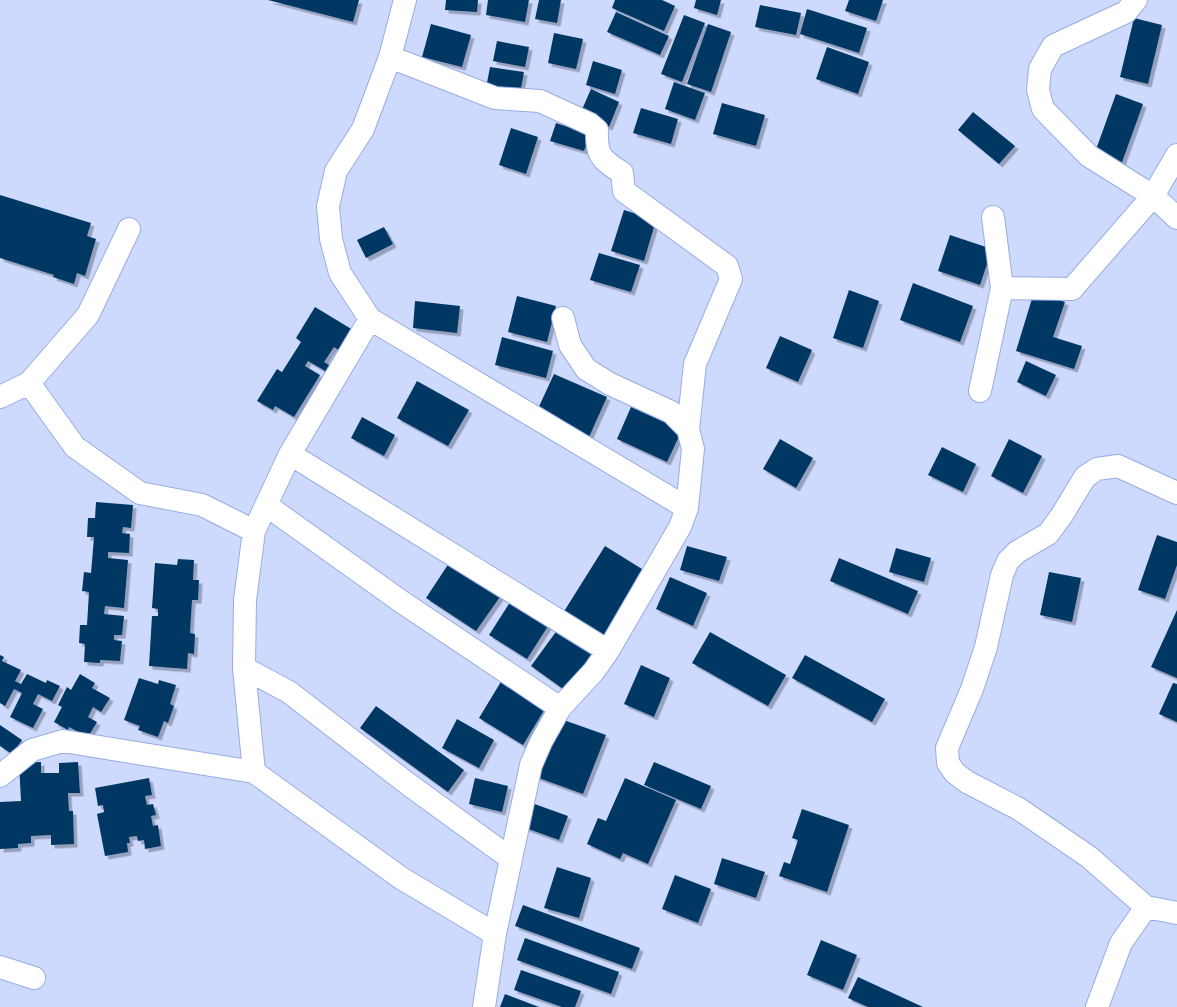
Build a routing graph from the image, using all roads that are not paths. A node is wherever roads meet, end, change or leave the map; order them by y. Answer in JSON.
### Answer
{"nodes":[{"id":1,"x":405,"y":0,"type":"edge"},
{"id":2,"x":1136,"y":0,"type":"edge"},
{"id":3,"x":390,"y":57,"type":"junction"},
{"id":4,"x":1177,"y":155,"type":"edge"},
{"id":5,"x":1153,"y":196,"type":"junction"},
{"id":6,"x":993,"y":217,"type":"dead end"},
{"id":7,"x":1177,"y":218,"type":"edge"},
{"id":8,"x":129,"y":229,"type":"dead end"},
{"id":9,"x":1002,"y":288,"type":"junction"},
{"id":10,"x":563,"y":318,"type":"dead end"},
{"id":11,"x":370,"y":319,"type":"junction"},
{"id":12,"x":29,"y":383,"type":"junction"},
{"id":13,"x":980,"y":390,"type":"dead end"},
{"id":14,"x":0,"y":397,"type":"edge"},
{"id":15,"x":688,"y":429,"type":"junction"},
{"id":16,"x":290,"y":454,"type":"junction"},
{"id":17,"x":1177,"y":493,"type":"edge"},
{"id":18,"x":266,"y":506,"type":"junction"},
{"id":19,"x":687,"y":508,"type":"junction"},
{"id":20,"x":254,"y":531,"type":"junction"},
{"id":21,"x":608,"y":651,"type":"junction"},
{"id":22,"x":244,"y":668,"type":"junction"},
{"id":23,"x":560,"y":708,"type":"junction"},
{"id":24,"x":254,"y":772,"type":"junction"},
{"id":25,"x":0,"y":776,"type":"edge"},
{"id":26,"x":510,"y":858,"type":"junction"},
{"id":27,"x":1146,"y":907,"type":"junction"},
{"id":28,"x":1177,"y":913,"type":"edge"},
{"id":29,"x":495,"y":934,"type":"junction"},
{"id":30,"x":0,"y":967,"type":"edge"},
{"id":31,"x":34,"y":978,"type":"dead end"},
{"id":32,"x":484,"y":1007,"type":"edge"},
{"id":33,"x":1097,"y":1007,"type":"edge"}],
"edges":[{"from":1,"to":3,"type":"street"},
{"from":2,"to":5,"type":"street"},
{"from":3,"to":11,"type":"street"},
{"from":3,"to":15,"type":"street"},
{"from":4,"to":5,"type":"street"},
{"from":5,"to":7,"type":"street"},
{"from":5,"to":9,"type":"street"},
{"from":6,"to":9,"type":"street"},
{"from":8,"to":12,"type":"street"},
{"from":9,"to":13,"type":"street"},
{"from":10,"to":15,"type":"street"},
{"from":11,"to":16,"type":"street"},
{"from":11,"to":19,"type":"street"},
{"from":12,"to":14,"type":"street"},
{"from":12,"to":20,"type":"street"},
{"from":15,"to":19,"type":"street"},
{"from":16,"to":18,"type":"street"},
{"from":16,"to":21,"type":"street"},
{"from":17,"to":27,"type":"street"},
{"from":18,"to":20,"type":"street"},
{"from":18,"to":23,"type":"street"},
{"from":19,"to":21,"type":"street"},
{"from":20,"to":22,"type":"street"},
{"from":21,"to":23,"type":"street"},
{"from":22,"to":24,"type":"street"},
{"from":22,"to":26,"type":"street"},
{"from":23,"to":26,"type":"street"},
{"from":24,"to":25,"type":"street"},
{"from":24,"to":29,"type":"street"},
{"from":26,"to":29,"type":"street"},
{"from":27,"to":28,"type":"street"},
{"from":27,"to":33,"type":"street"},
{"from":29,"to":32,"type":"street"},
{"from":30,"to":31,"type":"street"}]}
